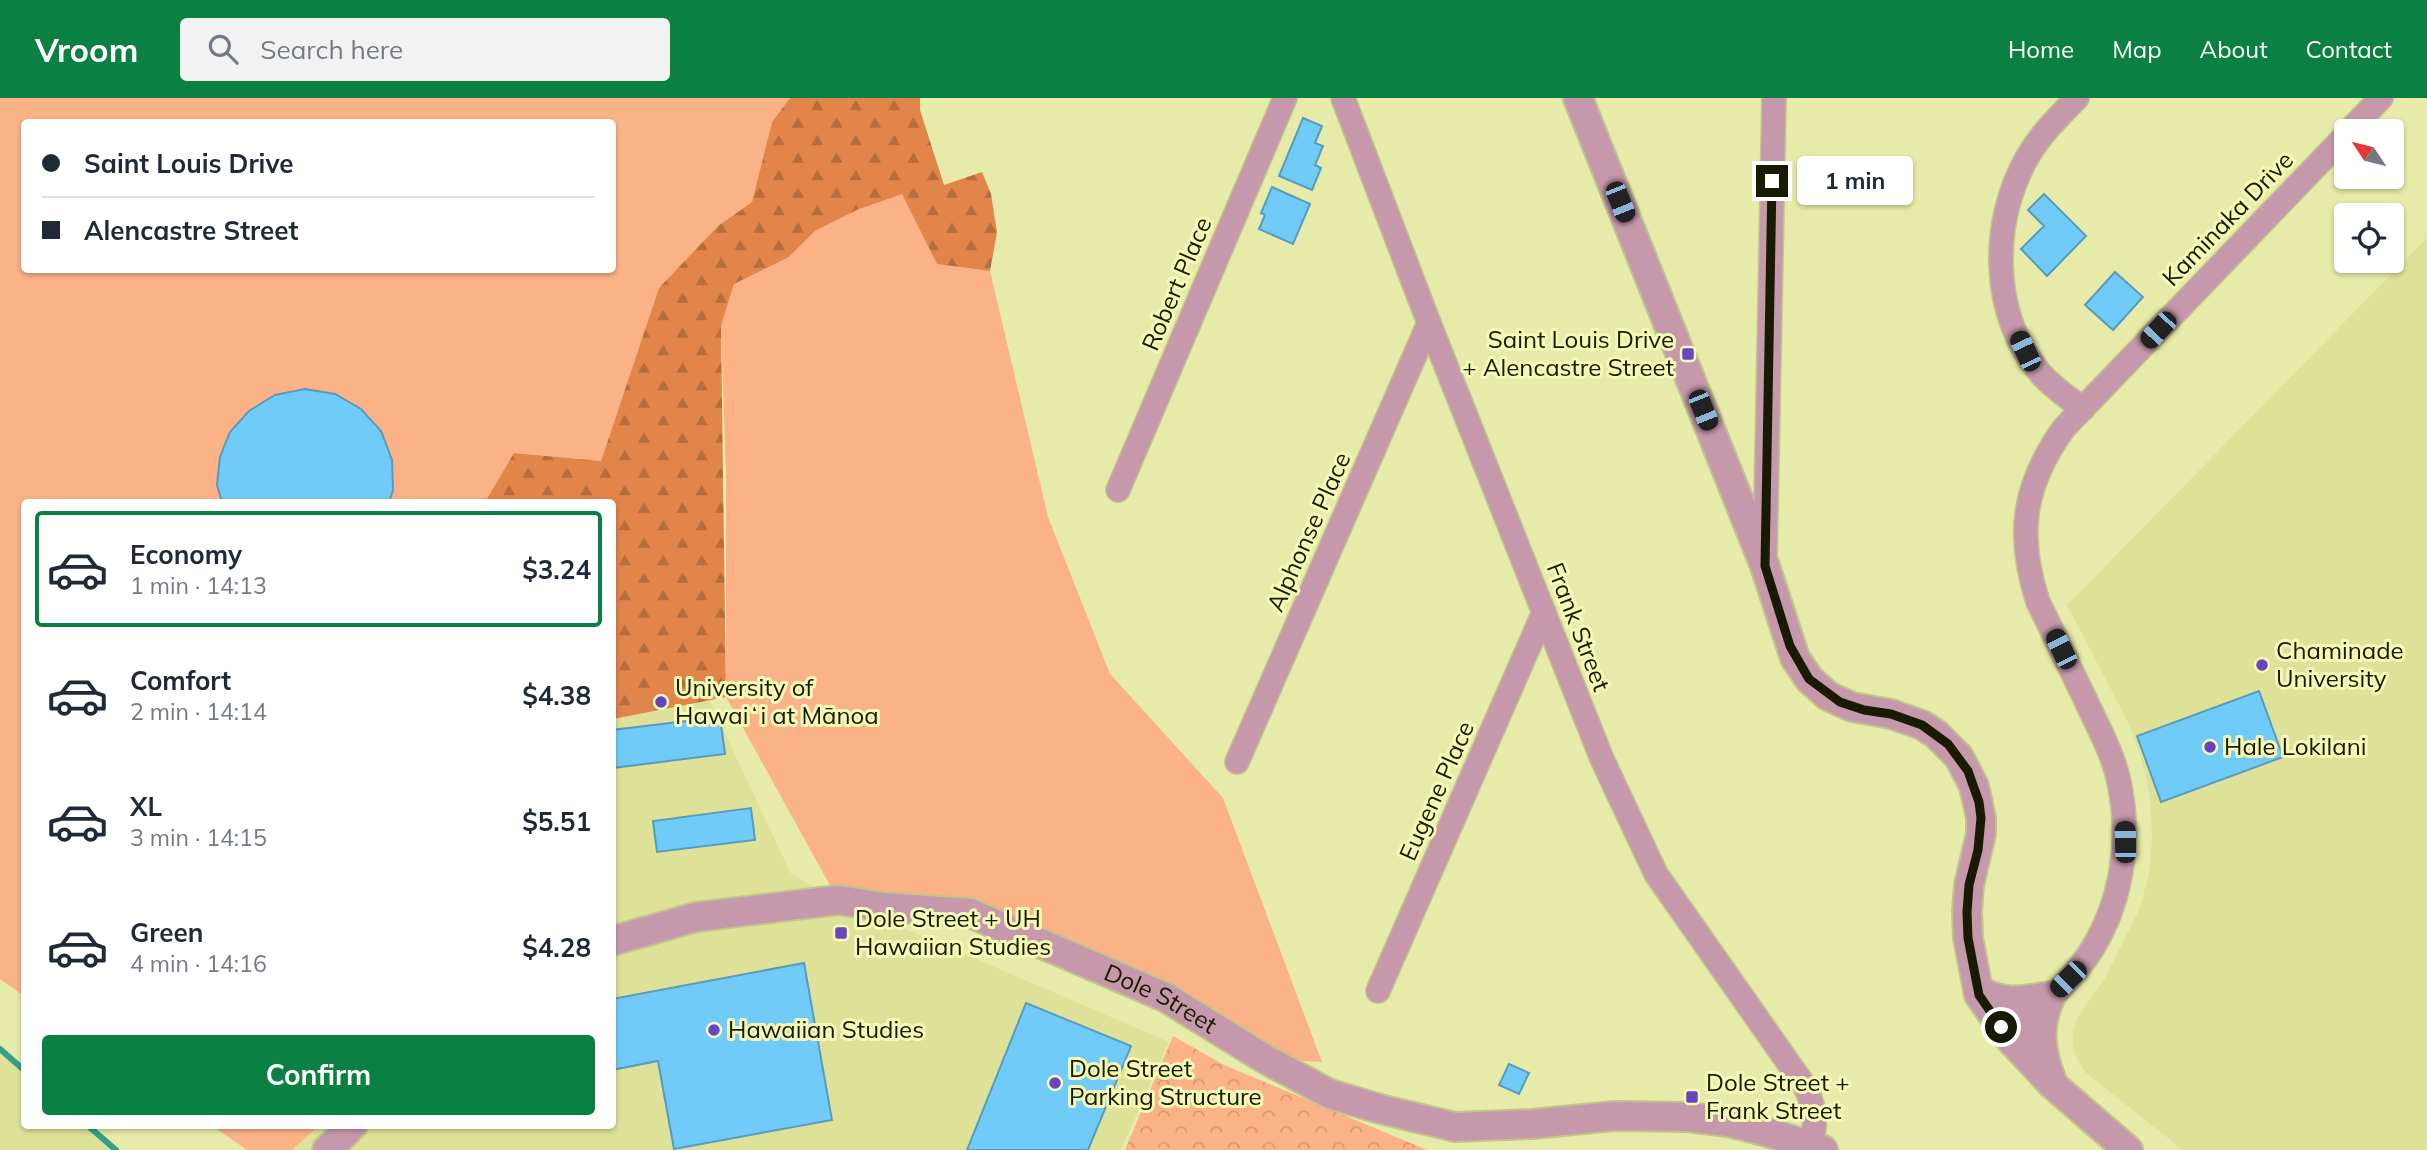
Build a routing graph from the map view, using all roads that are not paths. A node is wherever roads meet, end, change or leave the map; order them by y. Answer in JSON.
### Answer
{"nodes":[{"id":1,"x":1285,"y":98,"type":"edge"},
{"id":2,"x":1343,"y":98,"type":"edge"},
{"id":3,"x":1578,"y":98,"type":"edge"},
{"id":4,"x":1774,"y":98,"type":"edge"},
{"id":5,"x":2077,"y":98,"type":"edge"},
{"id":6,"x":2381,"y":98,"type":"edge"},
{"id":7,"x":2361,"y":119,"type":"edge"},
{"id":8,"x":2334,"y":147,"type":"edge"},
{"id":9,"x":1429,"y":323,"type":"junction"},
{"id":10,"x":2083,"y":409,"type":"junction"},
{"id":11,"x":1118,"y":490,"type":"dead end"},
{"id":12,"x":1765,"y":566,"type":"junction"},
{"id":13,"x":1544,"y":612,"type":"junction"},
{"id":14,"x":1237,"y":762,"type":"dead end"},
{"id":15,"x":616,"y":940,"type":"edge"},
{"id":16,"x":1979,"y":990,"type":"junction"},
{"id":17,"x":1378,"y":991,"type":"dead end"},
{"id":18,"x":2052,"y":996,"type":"junction"},
{"id":19,"x":2010,"y":1039,"type":"junction"},
{"id":20,"x":2053,"y":1085,"type":"junction"},
{"id":21,"x":349,"y":1129,"type":"edge"},
{"id":22,"x":1815,"y":1148,"type":"edge"},
{"id":23,"x":327,"y":1150,"type":"edge"},
{"id":24,"x":2128,"y":1150,"type":"edge"}],
"edges":[{"from":1,"to":11,"type":"street","name":"Robert Place"},
{"from":2,"to":9,"type":"street","name":"Frank Street"},
{"from":3,"to":12,"type":"street"},
{"from":4,"to":12,"type":"street"},
{"from":5,"to":10,"type":"street"},
{"from":6,"to":7,"type":"street","name":"Kaminaka Drive"},
{"from":8,"to":10,"type":"street","name":"Kaminaka Drive"},
{"from":9,"to":13,"type":"street","name":"Frank Street"},
{"from":9,"to":14,"type":"street","name":"Alphonse Place"},
{"from":10,"to":18,"type":"street","name":"Kaminaka Drive"},
{"from":12,"to":16,"type":"street"},
{"from":13,"to":17,"type":"street","name":"Eugene Place"},
{"from":13,"to":22,"type":"street","name":"Frank Street"},
{"from":15,"to":22,"type":"street","name":"Dole Street"},
{"from":16,"to":18,"type":"street"},
{"from":16,"to":19,"type":"street"},
{"from":18,"to":19,"type":"street","name":"Kaminaka Drive"},
{"from":18,"to":20,"type":"street"},
{"from":19,"to":20,"type":"street"},
{"from":20,"to":24,"type":"street"},
{"from":21,"to":23,"type":"street"}]}
